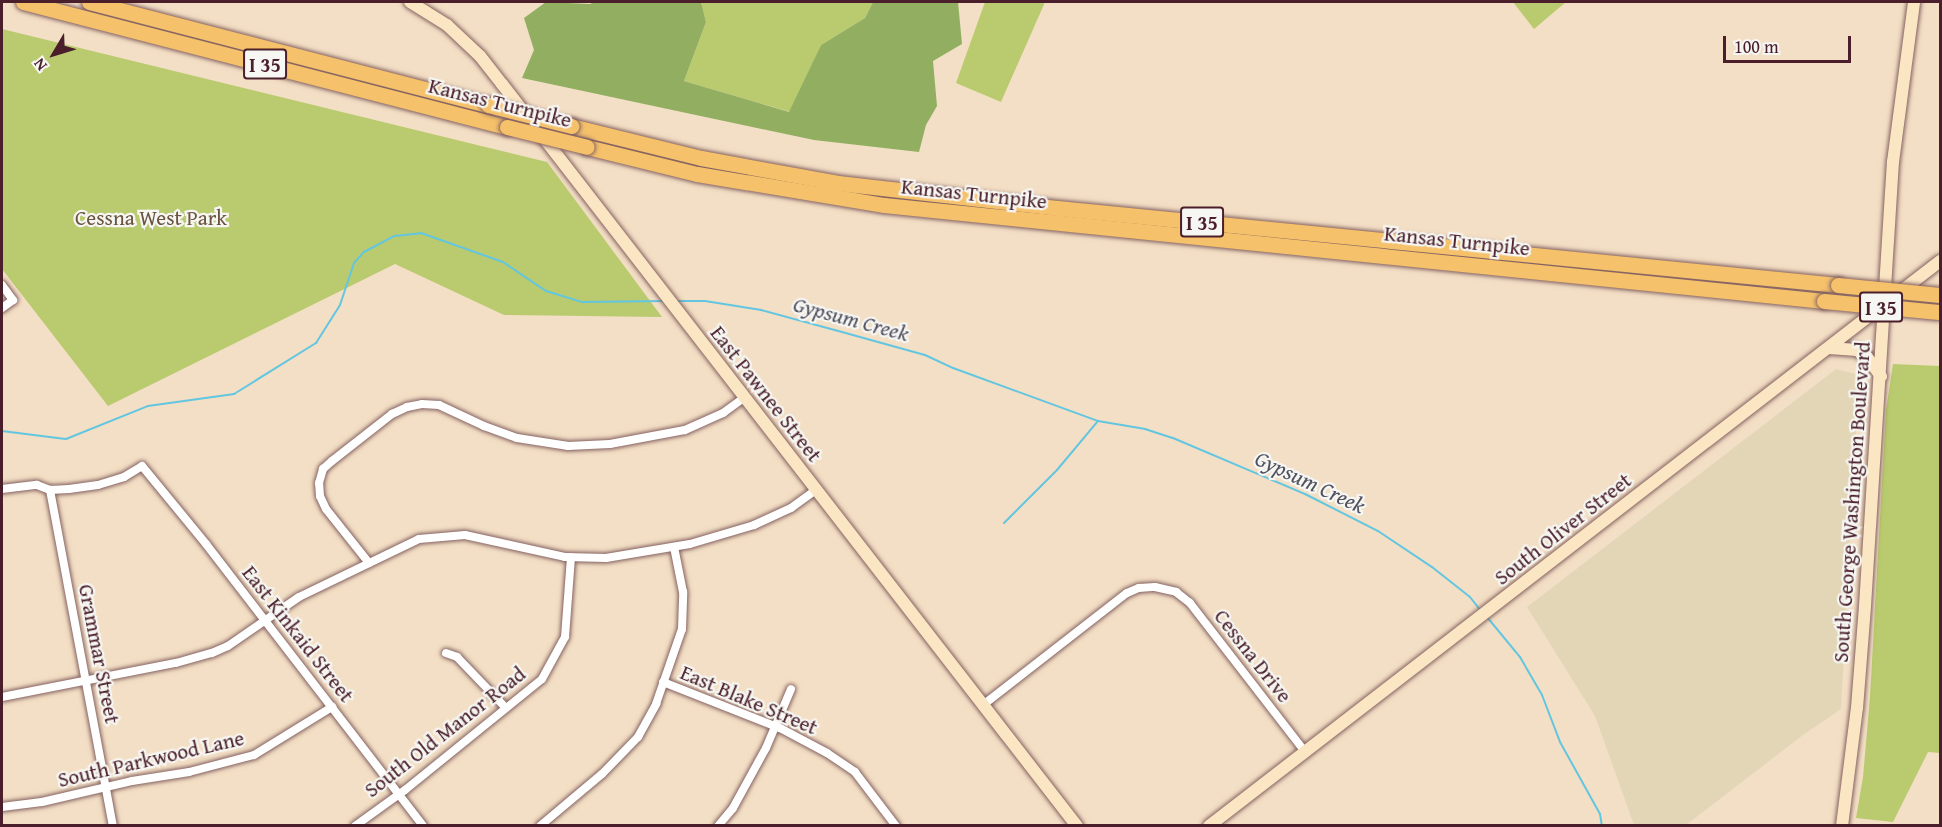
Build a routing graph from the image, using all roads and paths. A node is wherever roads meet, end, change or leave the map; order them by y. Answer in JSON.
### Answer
{"nodes":[{"id":1,"x":22,"y":2,"type":"edge"},
{"id":2,"x":88,"y":2,"type":"edge"},
{"id":3,"x":410,"y":2,"type":"edge"},
{"id":4,"x":1914,"y":2,"type":"edge"},
{"id":5,"x":1941,"y":261,"type":"edge"},
{"id":6,"x":2,"y":285,"type":"edge"},
{"id":7,"x":1941,"y":295,"type":"edge"},
{"id":8,"x":1884,"y":305,"type":"junction"},
{"id":9,"x":2,"y":308,"type":"edge"},
{"id":10,"x":1939,"y":313,"type":"edge"},
{"id":11,"x":1829,"y":348,"type":"junction"},
{"id":12,"x":1881,"y":376,"type":"junction"},
{"id":13,"x":745,"y":397,"type":"junction"},
{"id":14,"x":2,"y":489,"type":"edge"},
{"id":15,"x":50,"y":490,"type":"junction"},
{"id":16,"x":816,"y":490,"type":"junction"},
{"id":17,"x":674,"y":547,"type":"junction"},
{"id":18,"x":571,"y":557,"type":"junction"},
{"id":19,"x":369,"y":563,"type":"junction"},
{"id":20,"x":265,"y":622,"type":"junction"},
{"id":21,"x":446,"y":653,"type":"dead end"},
{"id":22,"x":84,"y":680,"type":"junction"},
{"id":23,"x":663,"y":682,"type":"junction"},
{"id":24,"x":791,"y":689,"type":"dead end"},
{"id":25,"x":2,"y":696,"type":"edge"},
{"id":26,"x":983,"y":705,"type":"junction"},
{"id":27,"x":332,"y":707,"type":"junction"},
{"id":28,"x":506,"y":707,"type":"junction"},
{"id":29,"x":775,"y":726,"type":"junction"},
{"id":30,"x":1305,"y":752,"type":"junction"},
{"id":31,"x":105,"y":787,"type":"junction"},
{"id":32,"x":399,"y":795,"type":"junction"},
{"id":33,"x":2,"y":807,"type":"edge"},
{"id":34,"x":113,"y":825,"type":"edge"},
{"id":35,"x":355,"y":825,"type":"edge"},
{"id":36,"x":423,"y":825,"type":"edge"},
{"id":37,"x":540,"y":825,"type":"edge"},
{"id":38,"x":718,"y":825,"type":"edge"},
{"id":39,"x":897,"y":825,"type":"edge"},
{"id":40,"x":1077,"y":825,"type":"edge"},
{"id":41,"x":1209,"y":825,"type":"edge"},
{"id":42,"x":1842,"y":825,"type":"edge"}],
"edges":[{"from":1,"to":10,"type":"highway","name":"Kansas Turnpike","number":"I 35","bridge":true},
{"from":2,"to":7,"type":"highway","name":"Kansas Turnpike","number":"I 35","bridge":true},
{"from":3,"to":13,"type":"main road","name":"East Pawnee Street"},
{"from":4,"to":8,"type":"main road","name":"South George Washington Boulevard"},
{"from":5,"to":8,"type":"main road","name":"South Oliver Street"},
{"from":6,"to":9,"type":"street"},
{"from":8,"to":11,"type":"main road","name":"South Oliver Street"},
{"from":8,"to":12,"type":"main road","name":"South George Washington Boulevard"},
{"from":11,"to":12,"type":"main road"},
{"from":11,"to":30,"type":"main road","name":"South Oliver Street"},
{"from":12,"to":42,"type":"main road","name":"South George Washington Boulevard"},
{"from":13,"to":16,"type":"main road","name":"East Pawnee Street"},
{"from":13,"to":19,"type":"street"},
{"from":14,"to":15,"type":"street"},
{"from":15,"to":20,"type":"street","name":"East Kinkaid Street"},
{"from":15,"to":22,"type":"street","name":"Grammar Street"},
{"from":16,"to":17,"type":"street"},
{"from":16,"to":26,"type":"main road","name":"East Pawnee Street"},
{"from":17,"to":18,"type":"street"},
{"from":17,"to":23,"type":"street"},
{"from":18,"to":19,"type":"street"},
{"from":18,"to":28,"type":"street","name":"South Old Manor Road"},
{"from":19,"to":20,"type":"street"},
{"from":20,"to":22,"type":"street"},
{"from":20,"to":27,"type":"street","name":"East Kinkaid Street"},
{"from":21,"to":28,"type":"street"},
{"from":22,"to":25,"type":"street"},
{"from":22,"to":31,"type":"street","name":"Grammar Street"},
{"from":23,"to":29,"type":"street","name":"East Blake Street"},
{"from":23,"to":37,"type":"street"},
{"from":24,"to":29,"type":"street"},
{"from":26,"to":30,"type":"street","name":"Cessna Drive"},
{"from":26,"to":40,"type":"main road","name":"East Pawnee Street"},
{"from":27,"to":31,"type":"street","name":"South Parkwood Lane"},
{"from":27,"to":32,"type":"street","name":"East Kinkaid Street"},
{"from":28,"to":32,"type":"street","name":"South Old Manor Road"},
{"from":29,"to":38,"type":"street"},
{"from":29,"to":39,"type":"street","name":"East Blake Street"},
{"from":30,"to":41,"type":"main road","name":"South Oliver Street"},
{"from":31,"to":33,"type":"street","name":"South Parkwood Lane"},
{"from":31,"to":34,"type":"street","name":"Grammar Street"},
{"from":32,"to":35,"type":"street","name":"South Old Manor Road"},
{"from":32,"to":36,"type":"street","name":"East Kinkaid Street"}]}
